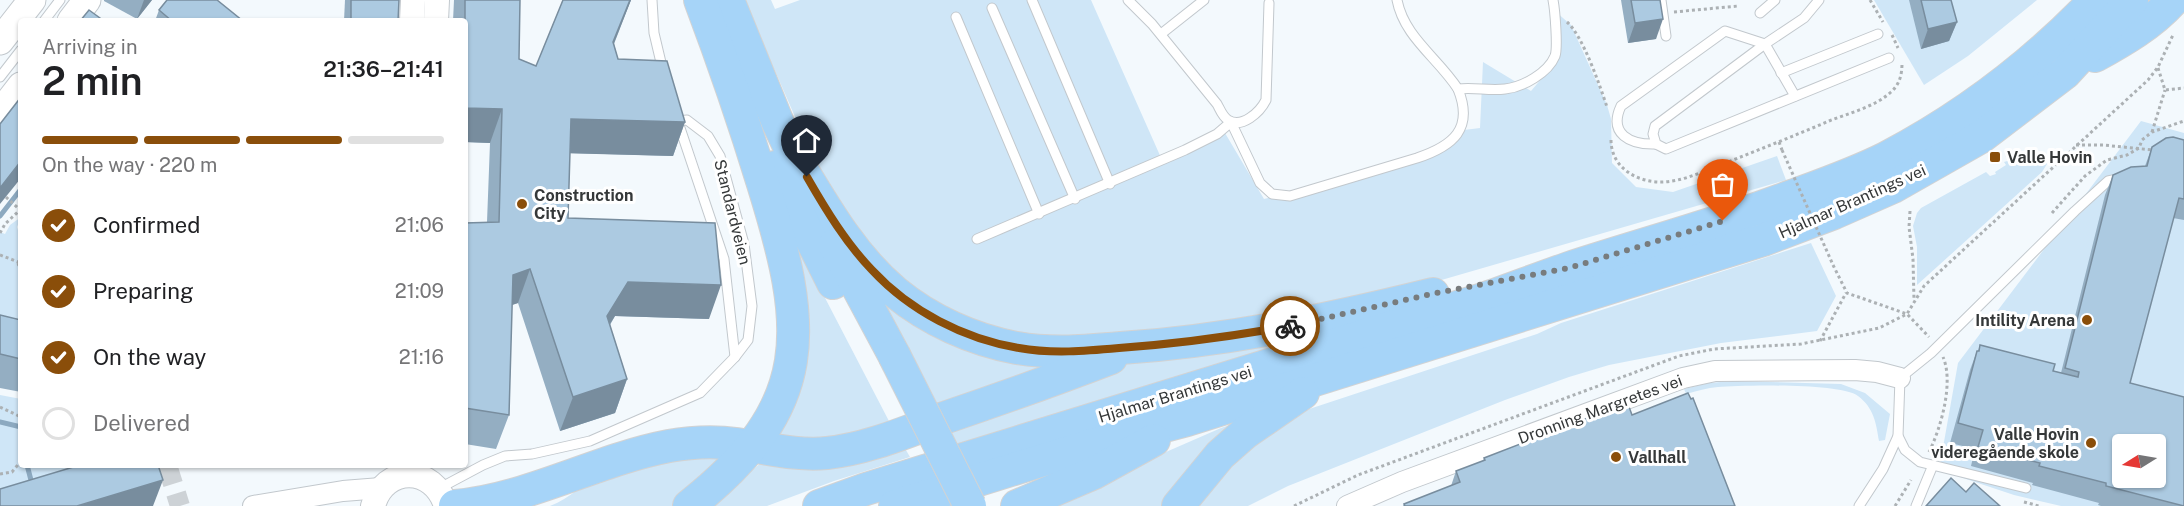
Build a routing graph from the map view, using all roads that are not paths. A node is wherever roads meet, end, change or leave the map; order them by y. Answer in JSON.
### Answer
{"nodes":[{"id":1,"x":32,"y":0,"type":"edge"},
{"id":2,"x":60,"y":0,"type":"edge"},
{"id":3,"x":87,"y":0,"type":"edge"},
{"id":4,"x":413,"y":0,"type":"edge"},
{"id":5,"x":437,"y":0,"type":"edge"},
{"id":6,"x":652,"y":0,"type":"edge"},
{"id":7,"x":700,"y":0,"type":"edge"},
{"id":8,"x":728,"y":0,"type":"edge"},
{"id":9,"x":1032,"y":0,"type":"edge"},
{"id":10,"x":1128,"y":0,"type":"edge"},
{"id":11,"x":1204,"y":0,"type":"edge"},
{"id":12,"x":1397,"y":0,"type":"edge"},
{"id":13,"x":1553,"y":0,"type":"edge"},
{"id":14,"x":1661,"y":0,"type":"edge"},
{"id":15,"x":1775,"y":0,"type":"edge"},
{"id":16,"x":1819,"y":0,"type":"edge"},
{"id":17,"x":2132,"y":0,"type":"edge"},
{"id":18,"x":2173,"y":0,"type":"edge"},
{"id":19,"x":1269,"y":3,"type":"dead end"},
{"id":20,"x":992,"y":8,"type":"dead end"},
{"id":21,"x":2086,"y":10,"type":"edge"},
{"id":22,"x":1760,"y":12,"type":"dead end"},
{"id":23,"x":956,"y":17,"type":"dead end"},
{"id":24,"x":46,"y":18,"type":"edge"},
{"id":25,"x":73,"y":18,"type":"edge"},
{"id":26,"x":412,"y":18,"type":"edge"},
{"id":27,"x":436,"y":18,"type":"edge"},
{"id":28,"x":1161,"y":34,"type":"junction"},
{"id":29,"x":1878,"y":34,"type":"dead end"},
{"id":30,"x":1666,"y":36,"type":"dead end"},
{"id":31,"x":0,"y":41,"type":"edge"},
{"id":32,"x":1765,"y":44,"type":"junction"},
{"id":33,"x":18,"y":54,"type":"edge"},
{"id":34,"x":1889,"y":58,"type":"dead end"},
{"id":35,"x":1780,"y":73,"type":"junction"},
{"id":36,"x":2065,"y":73,"type":"junction"},
{"id":37,"x":0,"y":77,"type":"edge"},
{"id":38,"x":666,"y":81,"type":"edge"},
{"id":39,"x":1458,"y":89,"type":"junction"},
{"id":40,"x":18,"y":90,"type":"edge"},
{"id":41,"x":735,"y":92,"type":"junction"},
{"id":42,"x":1794,"y":96,"type":"junction"},
{"id":43,"x":675,"y":110,"type":"edge"},
{"id":44,"x":0,"y":113,"type":"edge"},
{"id":45,"x":678,"y":121,"type":"junction"},
{"id":46,"x":1231,"y":122,"type":"junction"},
{"id":47,"x":1656,"y":144,"type":"junction"},
{"id":48,"x":795,"y":158,"type":"junction"},
{"id":49,"x":2135,"y":177,"type":"edge"},
{"id":50,"x":1110,"y":184,"type":"junction"},
{"id":51,"x":1075,"y":199,"type":"junction"},
{"id":52,"x":1039,"y":214,"type":"junction"},
{"id":53,"x":977,"y":240,"type":"dead end"},
{"id":54,"x":1569,"y":268,"type":"junction"},
{"id":55,"x":1137,"y":347,"type":"junction"},
{"id":56,"x":735,"y":357,"type":"junction"},
{"id":57,"x":886,"y":358,"type":"junction"},
{"id":58,"x":1325,"y":377,"type":"junction"},
{"id":59,"x":1900,"y":378,"type":"junction"},
{"id":60,"x":1186,"y":420,"type":"junction"},
{"id":61,"x":1898,"y":436,"type":"junction"},
{"id":62,"x":753,"y":446,"type":"junction"},
{"id":63,"x":1933,"y":465,"type":"junction"},
{"id":64,"x":387,"y":484,"type":"edge"},
{"id":65,"x":2026,"y":488,"type":"dead end"},
{"id":66,"x":438,"y":489,"type":"edge"},
{"id":67,"x":306,"y":497,"type":"junction"},
{"id":68,"x":1372,"y":500,"type":"edge"},
{"id":69,"x":253,"y":506,"type":"edge"},
{"id":70,"x":336,"y":506,"type":"edge"},
{"id":71,"x":689,"y":506,"type":"edge"},
{"id":72,"x":819,"y":506,"type":"edge"},
{"id":73,"x":895,"y":506,"type":"edge"},
{"id":74,"x":949,"y":506,"type":"edge"},
{"id":75,"x":970,"y":506,"type":"edge"},
{"id":76,"x":1017,"y":506,"type":"edge"},
{"id":77,"x":1178,"y":506,"type":"edge"},
{"id":78,"x":1347,"y":506,"type":"edge"},
{"id":79,"x":1859,"y":506,"type":"edge"},
{"id":80,"x":1916,"y":506,"type":"edge"}],
"edges":[{"from":1,"to":31,"type":"main road"},
{"from":2,"to":24,"type":"lane"},
{"from":3,"to":25,"type":"main road"},
{"from":4,"to":26,"type":"street"},
{"from":5,"to":27,"type":"street"},
{"from":6,"to":38,"type":"lane"},
{"from":7,"to":41,"type":"highway"},
{"from":8,"to":48,"type":"highway"},
{"from":9,"to":50,"type":"lane"},
{"from":10,"to":28,"type":"lane"},
{"from":11,"to":28,"type":"lane"},
{"from":12,"to":39,"type":"lane"},
{"from":13,"to":39,"type":"lane"},
{"from":14,"to":30,"type":"lane"},
{"from":15,"to":22,"type":"lane"},
{"from":16,"to":32,"type":"lane"},
{"from":17,"to":36,"type":"highway"},
{"from":18,"to":36,"type":"highway"},
{"from":19,"to":46,"type":"lane"},
{"from":20,"to":51,"type":"lane"},
{"from":21,"to":54,"type":"highway","name":"Hjalmar Brantings vei"},
{"from":23,"to":52,"type":"lane"},
{"from":28,"to":46,"type":"lane"},
{"from":29,"to":35,"type":"lane"},
{"from":32,"to":35,"type":"lane"},
{"from":32,"to":47,"type":"lane"},
{"from":32,"to":47,"type":"lane"},
{"from":33,"to":37,"type":"lane"},
{"from":34,"to":42,"type":"lane"},
{"from":35,"to":42,"type":"lane"},
{"from":36,"to":58,"type":"highway","name":"Hjalmar Brantings vei"},
{"from":39,"to":46,"type":"lane"},
{"from":40,"to":44,"type":"main road"},
{"from":41,"to":57,"type":"highway"},
{"from":41,"to":62,"type":"highway"},
{"from":42,"to":47,"type":"lane"},
{"from":43,"to":45,"type":"lane","name":"Standardveien"},
{"from":45,"to":56,"type":"lane","name":"Standardveien"},
{"from":45,"to":56,"type":"lane","name":"Standardveien"},
{"from":46,"to":50,"type":"lane"},
{"from":48,"to":55,"type":"highway"},
{"from":48,"to":57,"type":"highway"},
{"from":49,"to":59,"type":"lane"},
{"from":50,"to":51,"type":"lane"},
{"from":51,"to":52,"type":"lane"},
{"from":52,"to":53,"type":"lane"},
{"from":54,"to":55,"type":"highway"},
{"from":54,"to":72,"type":"highway","name":"Hjalmar Brantings vei"},
{"from":55,"to":62,"type":"highway"},
{"from":56,"to":66,"type":"lane","name":"Standardveien"},
{"from":57,"to":74,"type":"highway"},
{"from":57,"to":75,"type":"highway","bridge":true},
{"from":58,"to":60,"type":"highway","name":"Hjalmar Brantings vei"},
{"from":58,"to":77,"type":"highway"},
{"from":59,"to":61,"type":"lane"},
{"from":59,"to":68,"type":"street","name":"Dronning Margretes vei"},
{"from":60,"to":73,"type":"highway","name":"Hjalmar Brantings vei"},
{"from":60,"to":76,"type":"highway"},
{"from":61,"to":63,"type":"lane"},
{"from":61,"to":79,"type":"lane"},
{"from":62,"to":66,"type":"highway"},
{"from":62,"to":71,"type":"highway"},
{"from":63,"to":65,"type":"lane"},
{"from":63,"to":80,"type":"lane"},
{"from":64,"to":66,"type":"street"},
{"from":64,"to":67,"type":"street"},
{"from":67,"to":69,"type":"street"},
{"from":67,"to":70,"type":"street"},
{"from":68,"to":78,"type":"street","name":"Dronning Margretes vei"}]}
